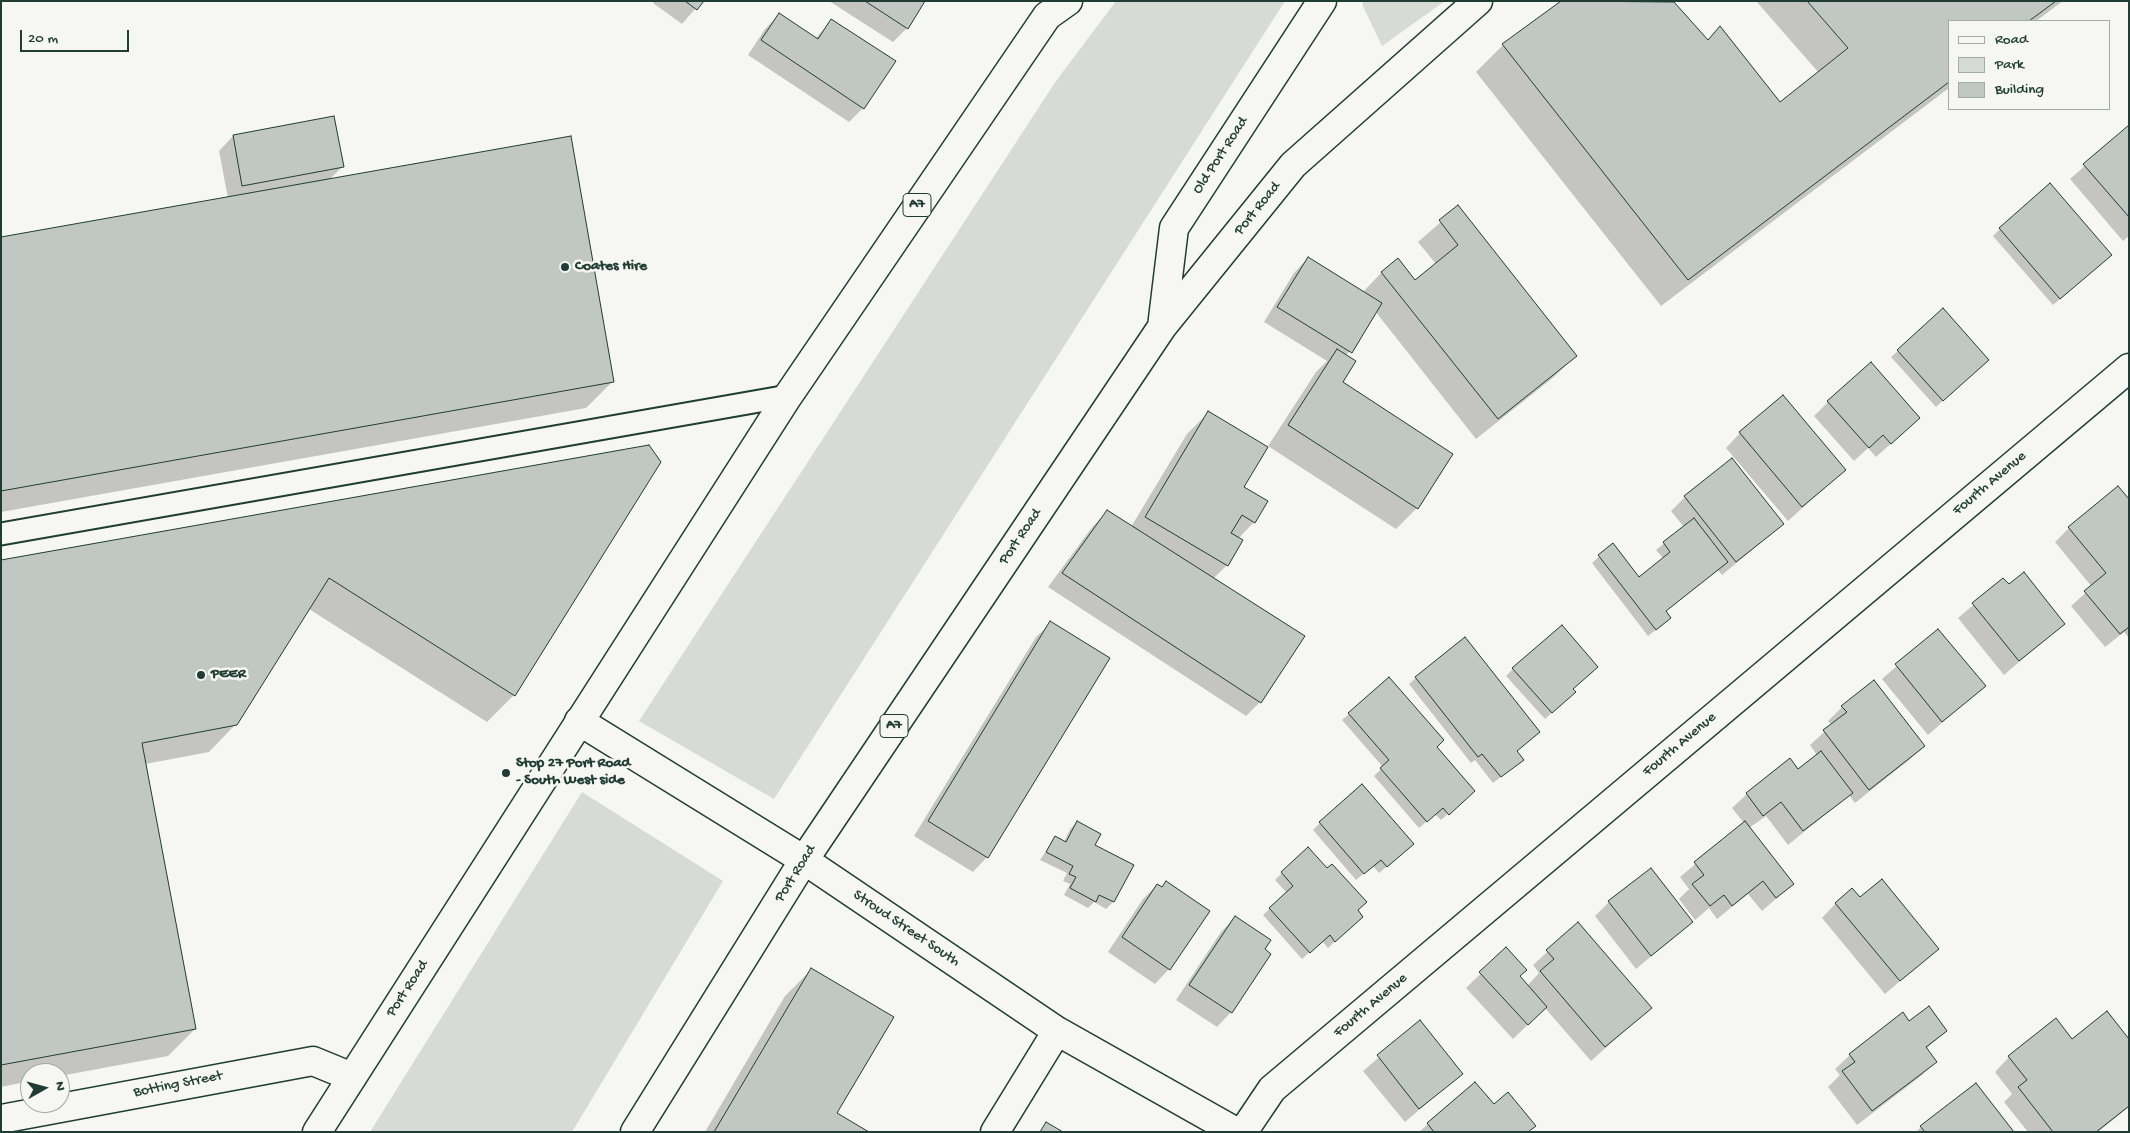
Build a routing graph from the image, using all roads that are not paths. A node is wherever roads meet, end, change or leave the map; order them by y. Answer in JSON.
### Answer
{"nodes":[{"id":1,"x":1068,"y":1,"type":"edge"},
{"id":2,"x":1322,"y":1,"type":"edge"},
{"id":3,"x":1478,"y":1,"type":"edge"},
{"id":4,"x":1162,"y":327,"type":"junction"},
{"id":5,"x":2129,"y":368,"type":"edge"},
{"id":6,"x":788,"y":396,"type":"junction"},
{"id":7,"x":1,"y":534,"type":"edge"},
{"id":8,"x":579,"y":722,"type":"junction"},
{"id":9,"x":804,"y":860,"type":"junction"},
{"id":10,"x":1057,"y":1031,"type":"junction"},
{"id":11,"x":352,"y":1076,"type":"junction"},
{"id":12,"x":1,"y":1119,"type":"edge"},
{"id":13,"x":317,"y":1132,"type":"edge"},
{"id":14,"x":636,"y":1132,"type":"edge"},
{"id":15,"x":995,"y":1132,"type":"edge"},
{"id":16,"x":1236,"y":1132,"type":"edge"},
{"id":17,"x":1243,"y":1132,"type":"edge"}],
"edges":[{"from":1,"to":6,"type":"main road","name":"Port Road","number":"A7"},
{"from":2,"to":4,"type":"main road","name":"Old Port Road"},
{"from":3,"to":4,"type":"main road","name":"Port Road","number":"A7"},
{"from":4,"to":9,"type":"main road","name":"Port Road","number":"A7"},
{"from":5,"to":17,"type":"main road","name":"Fourth Avenue"},
{"from":6,"to":7,"type":"lane"},
{"from":6,"to":8,"type":"main road","name":"Port Road","number":"A7"},
{"from":8,"to":9,"type":"main road","name":"Stroud Street South"},
{"from":8,"to":11,"type":"main road","name":"Port Road","number":"A7"},
{"from":9,"to":10,"type":"main road","name":"Stroud Street South"},
{"from":9,"to":14,"type":"main road","name":"Port Road","number":"A7"},
{"from":10,"to":15,"type":"main road"},
{"from":10,"to":16,"type":"main road","name":"Stroud Street South"},
{"from":11,"to":12,"type":"main road","name":"Botting Street"},
{"from":11,"to":13,"type":"main road","name":"Port Road","number":"A7"}]}
